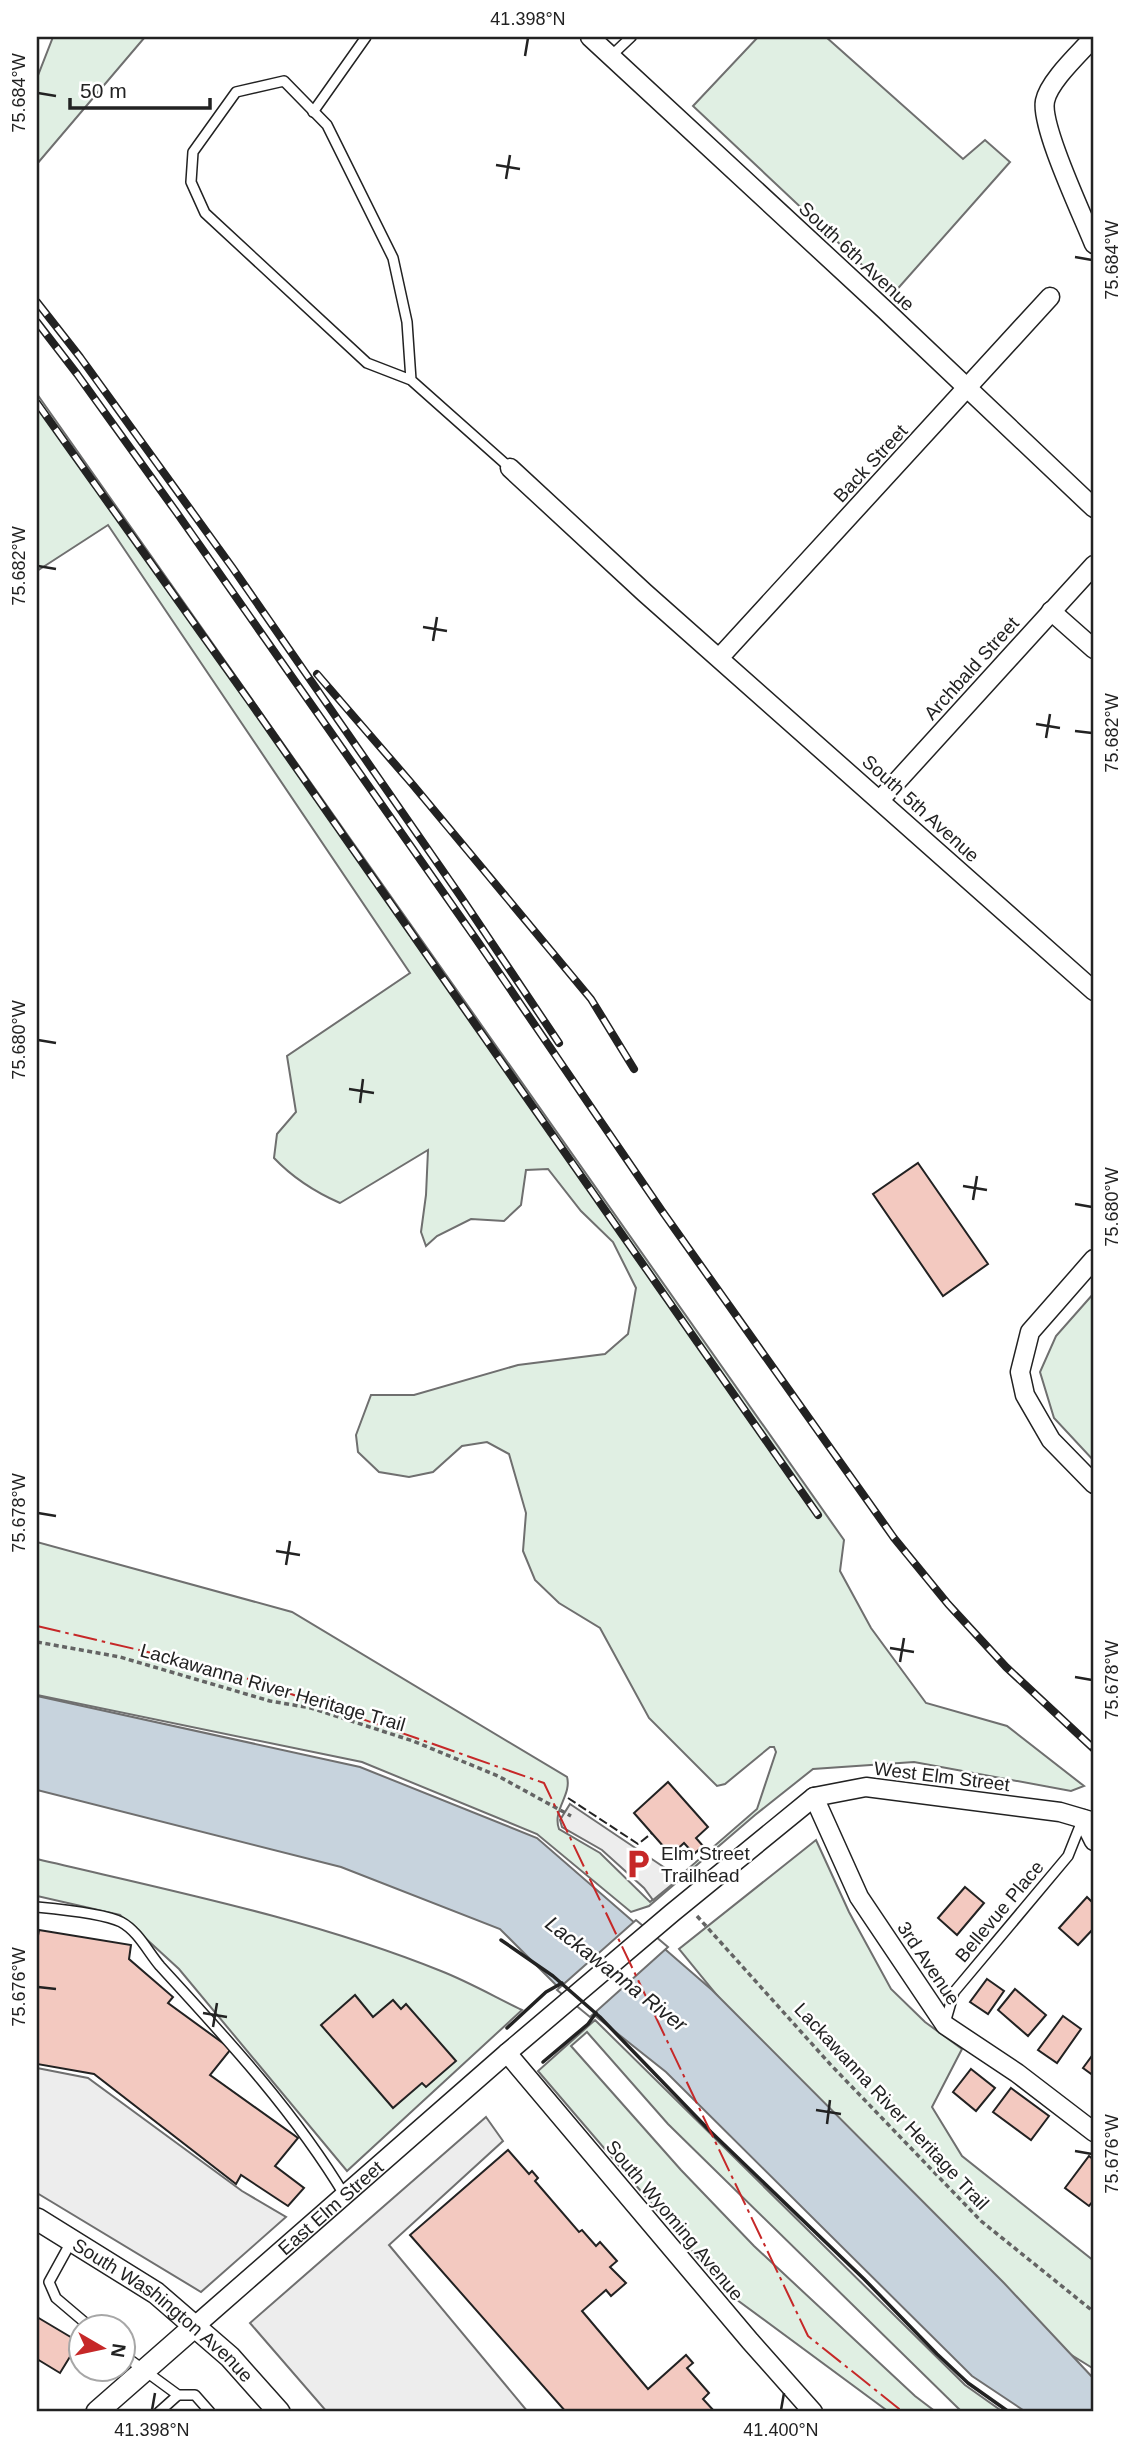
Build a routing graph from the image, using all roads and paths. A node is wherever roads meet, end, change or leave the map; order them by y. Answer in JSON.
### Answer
{"nodes":[{"id":1,"x":366,"y":37,"type":"edge"},
{"id":2,"x":590,"y":37,"type":"edge"},
{"id":3,"x":631,"y":37,"type":"edge"},
{"id":4,"x":1094,"y":37,"type":"edge"},
{"id":5,"x":611,"y":56,"type":"junction"},
{"id":6,"x":313,"y":112,"type":"junction"},
{"id":7,"x":1094,"y":244,"type":"edge"},
{"id":8,"x":1050,"y":297,"type":"dead end"},
{"id":9,"x":411,"y":380,"type":"junction"},
{"id":10,"x":968,"y":388,"type":"junction"},
{"id":11,"x":510,"y":468,"type":"joint"},
{"id":12,"x":1094,"y":508,"type":"edge"},
{"id":13,"x":1094,"y":565,"type":"edge"},
{"id":14,"x":1051,"y":611,"type":"junction"},
{"id":15,"x":1094,"y":649,"type":"edge"},
{"id":16,"x":720,"y":657,"type":"junction"},
{"id":17,"x":880,"y":800,"type":"junction"},
{"id":18,"x":1094,"y":991,"type":"edge"},
{"id":19,"x":1094,"y":1259,"type":"edge"},
{"id":20,"x":1094,"y":1483,"type":"edge"},
{"id":21,"x":37,"y":1642,"type":"edge"},
{"id":22,"x":814,"y":1797,"type":"junction"},
{"id":23,"x":571,"y":1816,"type":"dead end"},
{"id":24,"x":1088,"y":1821,"type":"edge"},
{"id":25,"x":1094,"y":1841,"type":"edge"},
{"id":26,"x":37,"y":1907,"type":"edge"},
{"id":27,"x":679,"y":1908,"type":"junction"},
{"id":28,"x":565,"y":2004,"type":"joint"},
{"id":29,"x":945,"y":2025,"type":"junction"},
{"id":30,"x":507,"y":2053,"type":"junction"},
{"id":31,"x":1094,"y":2132,"type":"edge"},
{"id":32,"x":345,"y":2196,"type":"junction"},
{"id":33,"x":37,"y":2219,"type":"edge"},
{"id":34,"x":72,"y":2240,"type":"junction"},
{"id":35,"x":72,"y":2312,"type":"edge"},
{"id":36,"x":1094,"y":2312,"type":"edge"},
{"id":37,"x":195,"y":2326,"type":"junction"},
{"id":38,"x":136,"y":2365,"type":"edge"},
{"id":39,"x":144,"y":2371,"type":"junction"},
{"id":40,"x":178,"y":2395,"type":"junction"},
{"id":41,"x":97,"y":2412,"type":"edge"},
{"id":42,"x":159,"y":2412,"type":"edge"},
{"id":43,"x":210,"y":2412,"type":"edge"},
{"id":44,"x":279,"y":2412,"type":"edge"},
{"id":45,"x":813,"y":2412,"type":"edge"}],
"edges":[{"from":1,"to":6,"type":"lane"},
{"from":2,"to":5,"type":"street","name":"South 6th Avenue"},
{"from":3,"to":5,"type":"lane"},
{"from":4,"to":7,"type":"street"},
{"from":5,"to":10,"type":"street","name":"South 6th Avenue"},
{"from":6,"to":9,"type":"lane"},
{"from":6,"to":9,"type":"lane"},
{"from":8,"to":10,"type":"street","name":"Back Street"},
{"from":9,"to":11,"type":"lane"},
{"from":10,"to":12,"type":"street","name":"South 6th Avenue"},
{"from":10,"to":16,"type":"street","name":"Back Street"},
{"from":11,"to":16,"type":"street","name":"South 5th Avenue"},
{"from":13,"to":14,"type":"street","name":"Archbald Street"},
{"from":14,"to":15,"type":"street"},
{"from":14,"to":17,"type":"street","name":"Archbald Street"},
{"from":16,"to":17,"type":"street","name":"South 5th Avenue"},
{"from":17,"to":18,"type":"street","name":"South 5th Avenue"},
{"from":19,"to":20,"type":"street"},
{"from":21,"to":23,"type":"path","name":"Lackawanna River Heritage Trail"},
{"from":22,"to":24,"type":"street","name":"West Elm Street"},
{"from":22,"to":27,"type":"street","name":"West Elm Street"},
{"from":22,"to":29,"type":"street","name":"3rd Avenue"},
{"from":24,"to":25,"type":"street"},
{"from":24,"to":29,"type":"lane","name":"Bellevue Place"},
{"from":26,"to":32,"type":"lane"},
{"from":27,"to":28,"type":"street","name":"West Elm Street"},
{"from":27,"to":36,"type":"path","name":"Lackawanna River Heritage Trail"},
{"from":28,"to":30,"type":"street","name":"East Elm Street"},
{"from":29,"to":31,"type":"street","name":"3rd Avenue"},
{"from":30,"to":32,"type":"street","name":"East Elm Street"},
{"from":30,"to":45,"type":"street","name":"South Wyoming Avenue"},
{"from":32,"to":37,"type":"street","name":"East Elm Street"},
{"from":33,"to":34,"type":"street","name":"South Washington Avenue"},
{"from":34,"to":35,"type":"lane"},
{"from":34,"to":37,"type":"street","name":"South Washington Avenue"},
{"from":37,"to":39,"type":"street","name":"East Elm Street"},
{"from":37,"to":44,"type":"street","name":"South Washington Avenue"},
{"from":38,"to":39,"type":"lane"},
{"from":39,"to":40,"type":"lane"},
{"from":39,"to":41,"type":"street","name":"East Elm Street"},
{"from":40,"to":42,"type":"lane"},
{"from":40,"to":43,"type":"lane"}]}
